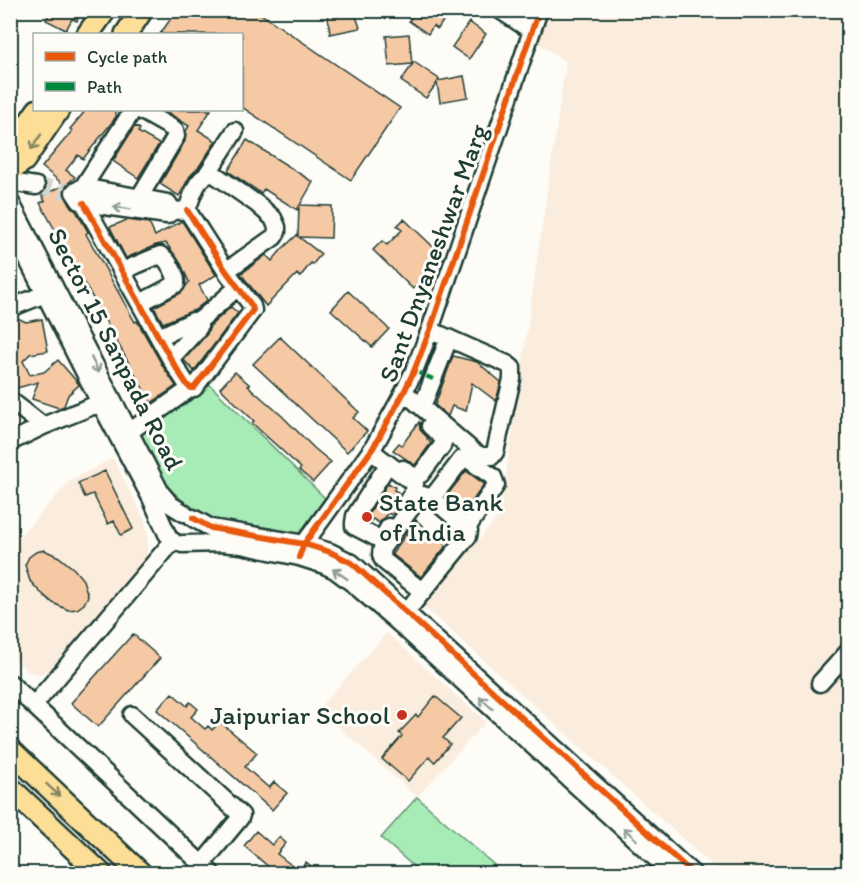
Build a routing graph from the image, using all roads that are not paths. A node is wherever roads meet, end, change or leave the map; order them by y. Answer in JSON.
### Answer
{"nodes":[{"id":1,"x":125,"y":10,"type":"edge"},
{"id":2,"x":142,"y":10,"type":"edge"},
{"id":3,"x":500,"y":10,"type":"edge"},
{"id":4,"x":539,"y":10,"type":"edge"},
{"id":5,"x":103,"y":25,"type":"edge"},
{"id":6,"x":532,"y":31,"type":"junction"},
{"id":7,"x":80,"y":33,"type":"edge"},
{"id":8,"x":37,"y":111,"type":"edge"},
{"id":9,"x":57,"y":111,"type":"edge"},
{"id":10,"x":132,"y":111,"type":"edge"},
{"id":11,"x":142,"y":111,"type":"edge"},
{"id":12,"x":236,"y":131,"type":"dead end"},
{"id":13,"x":10,"y":150,"type":"edge"},
{"id":14,"x":10,"y":171,"type":"edge"},
{"id":15,"x":207,"y":174,"type":"junction"},
{"id":16,"x":10,"y":182,"type":"edge"},
{"id":17,"x":36,"y":186,"type":"tunnel mouth"},
{"id":18,"x":83,"y":195,"type":"junction"},
{"id":19,"x":139,"y":198,"type":"junction"},
{"id":20,"x":10,"y":201,"type":"edge"},
{"id":21,"x":180,"y":211,"type":"junction"},
{"id":22,"x":10,"y":226,"type":"edge"},
{"id":23,"x":122,"y":271,"type":"junction"},
{"id":24,"x":226,"y":271,"type":"junction"},
{"id":25,"x":238,"y":287,"type":"junction"},
{"id":26,"x":45,"y":294,"type":"junction"},
{"id":27,"x":140,"y":303,"type":"junction"},
{"id":28,"x":10,"y":308,"type":"edge"},
{"id":29,"x":199,"y":321,"type":"junction"},
{"id":30,"x":430,"y":330,"type":"junction"},
{"id":31,"x":159,"y":337,"type":"junction"},
{"id":32,"x":449,"y":338,"type":"junction"},
{"id":33,"x":171,"y":358,"type":"junction"},
{"id":34,"x":414,"y":371,"type":"junction"},
{"id":35,"x":433,"y":379,"type":"junction"},
{"id":36,"x":191,"y":388,"type":"junction"},
{"id":37,"x":402,"y":396,"type":"junction"},
{"id":38,"x":10,"y":400,"type":"edge"},
{"id":39,"x":100,"y":403,"type":"junction"},
{"id":40,"x":422,"y":407,"type":"junction"},
{"id":41,"x":43,"y":426,"type":"junction"},
{"id":42,"x":129,"y":432,"type":"junction"},
{"id":43,"x":10,"y":442,"type":"edge"},
{"id":44,"x":372,"y":449,"type":"junction"},
{"id":45,"x":383,"y":472,"type":"dead end"},
{"id":46,"x":432,"y":498,"type":"junction"},
{"id":47,"x":189,"y":516,"type":"junction"},
{"id":48,"x":467,"y":528,"type":"junction"},
{"id":49,"x":174,"y":540,"type":"junction"},
{"id":50,"x":302,"y":550,"type":"junction"},
{"id":51,"x":423,"y":592,"type":"junction"},
{"id":52,"x":406,"y":612,"type":"junction"},
{"id":53,"x":849,"y":652,"type":"edge"},
{"id":54,"x":10,"y":683,"type":"edge"},
{"id":55,"x":820,"y":683,"type":"dead end"},
{"id":56,"x":34,"y":705,"type":"junction"},
{"id":57,"x":132,"y":715,"type":"dead end"},
{"id":58,"x":10,"y":750,"type":"edge"},
{"id":59,"x":10,"y":788,"type":"edge"},
{"id":60,"x":207,"y":869,"type":"edge"},
{"id":61,"x":101,"y":873,"type":"edge"},
{"id":62,"x":141,"y":873,"type":"edge"},
{"id":63,"x":673,"y":873,"type":"edge"},
{"id":64,"x":693,"y":873,"type":"edge"}],
"edges":[{"from":1,"to":5,"type":"main road"},
{"from":2,"to":5,"type":"main road"},
{"from":3,"to":6,"type":"street"},
{"from":4,"to":6,"type":"street","name":"Sant Dnyaneshwar Marg"},
{"from":5,"to":7,"type":"main road"},
{"from":6,"to":30,"type":"street","name":"Sant Dnyaneshwar Marg"},
{"from":8,"to":13,"type":"main road"},
{"from":9,"to":14,"type":"main road","one_way":true},
{"from":10,"to":18,"type":"street"},
{"from":11,"to":19,"type":"street"},
{"from":12,"to":15,"type":"street"},
{"from":15,"to":21,"type":"street"},
{"from":15,"to":24,"type":"street"},
{"from":16,"to":17,"type":"street"},
{"from":18,"to":19,"type":"street"},
{"from":21,"to":18,"type":"street","one_way":true},
{"from":18,"to":23,"type":"street"},
{"from":19,"to":21,"type":"street"},
{"from":20,"to":42,"type":"street","name":"Sector 15 Sanpada Road","one_way":true},
{"from":21,"to":24,"type":"street"},
{"from":22,"to":26,"type":"street","name":"Sector 15 Sanpada Road"},
{"from":23,"to":27,"type":"street"},
{"from":23,"to":27,"type":"street"},
{"from":24,"to":25,"type":"street"},
{"from":25,"to":29,"type":"street"},
{"from":25,"to":36,"type":"street"},
{"from":26,"to":28,"type":"street"},
{"from":26,"to":39,"type":"street","name":"Sector 15 Sanpada Road"},
{"from":27,"to":31,"type":"street"},
{"from":29,"to":31,"type":"street"},
{"from":29,"to":33,"type":"street"},
{"from":30,"to":32,"type":"street"},
{"from":30,"to":34,"type":"street","name":"Sant Dnyaneshwar Marg"},
{"from":31,"to":33,"type":"street"},
{"from":32,"to":35,"type":"street"},
{"from":32,"to":40,"type":"street"},
{"from":33,"to":36,"type":"street"},
{"from":34,"to":35,"type":"street"},
{"from":34,"to":37,"type":"street","name":"Sant Dnyaneshwar Marg"},
{"from":35,"to":40,"type":"street"},
{"from":36,"to":42,"type":"street"},
{"from":37,"to":40,"type":"street"},
{"from":37,"to":44,"type":"street","name":"Sant Dnyaneshwar Marg"},
{"from":37,"to":44,"type":"street"},
{"from":38,"to":41,"type":"street"},
{"from":39,"to":41,"type":"street"},
{"from":39,"to":49,"type":"street","name":"Sector 15 Sanpada Road"},
{"from":41,"to":43,"type":"street"},
{"from":42,"to":47,"type":"street","name":"Sector 15 Sanpada Road"},
{"from":44,"to":45,"type":"street"},
{"from":44,"to":50,"type":"street","name":"Sant Dnyaneshwar Marg"},
{"from":46,"to":48,"type":"street"},
{"from":46,"to":48,"type":"street"},
{"from":46,"to":51,"type":"street"},
{"from":47,"to":49,"type":"street"},
{"from":47,"to":49,"type":"street"},
{"from":47,"to":50,"type":"street","name":"Sector 15 Sanpada Road"},
{"from":48,"to":51,"type":"street"},
{"from":49,"to":50,"type":"street"},
{"from":49,"to":56,"type":"street"},
{"from":50,"to":52,"type":"street"},
{"from":63,"to":50,"type":"street","one_way":true},
{"from":51,"to":52,"type":"street"},
{"from":52,"to":64,"type":"street"},
{"from":53,"to":55,"type":"street"},
{"from":54,"to":56,"type":"street"},
{"from":56,"to":60,"type":"street"},
{"from":57,"to":60,"type":"street"},
{"from":58,"to":62,"type":"main road","one_way":true},
{"from":59,"to":61,"type":"main road"}]}
